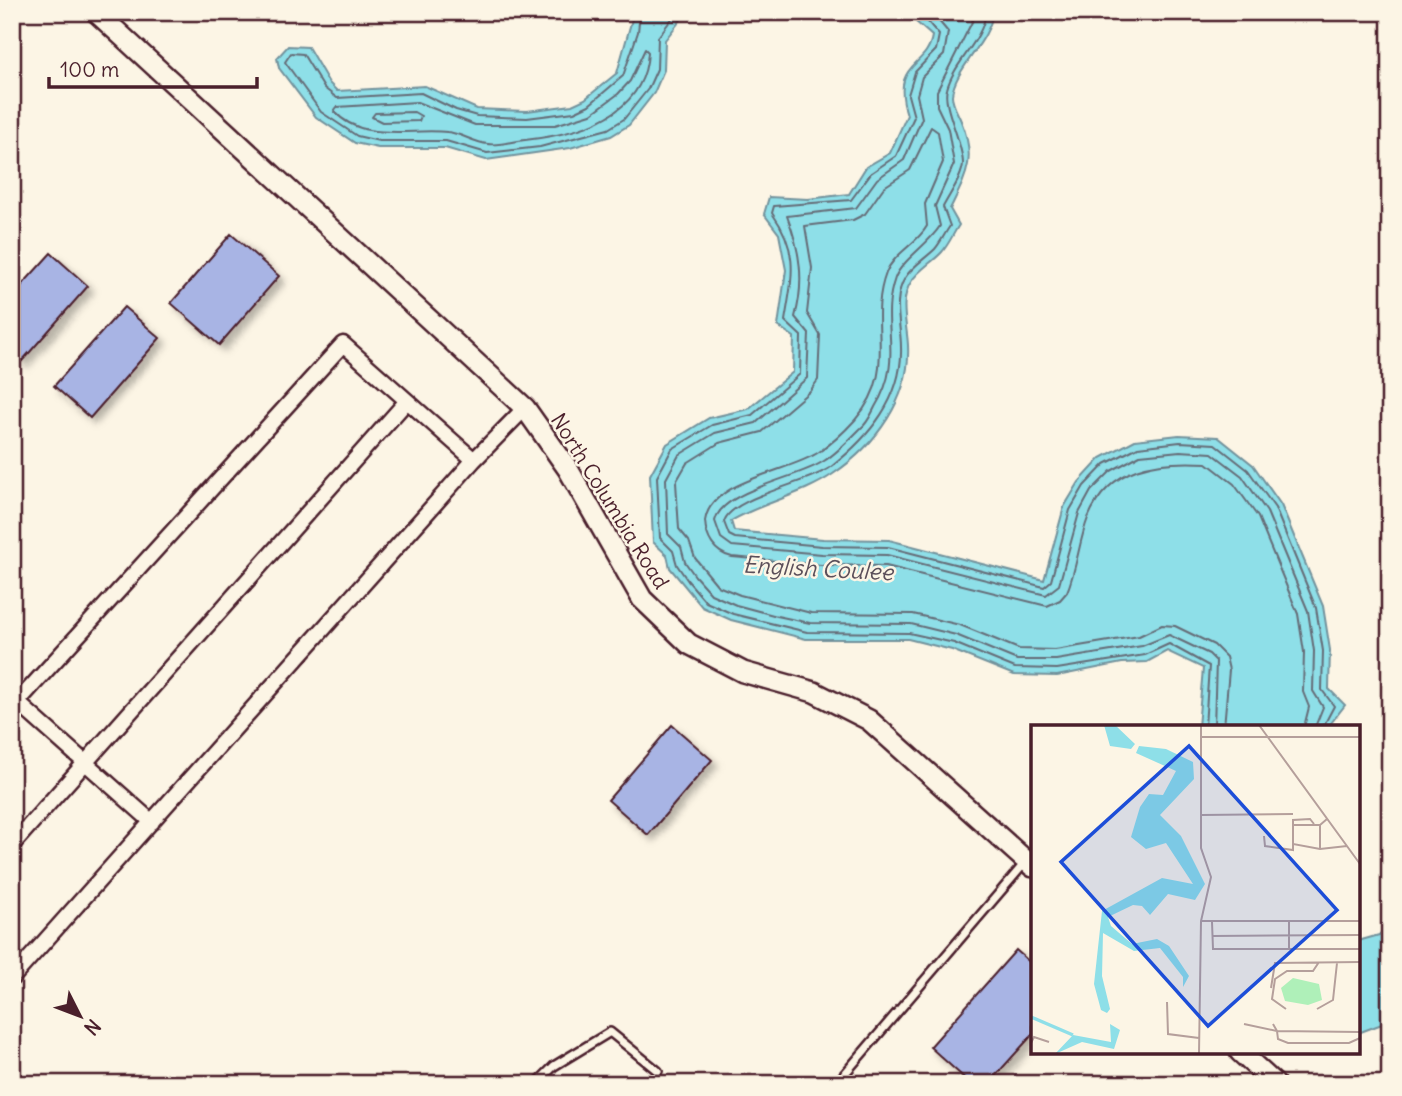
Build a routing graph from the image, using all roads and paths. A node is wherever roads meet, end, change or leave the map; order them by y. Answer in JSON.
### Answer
{"nodes":[{"id":1,"x":96,"y":12,"type":"edge"},
{"id":2,"x":407,"y":401,"type":"junction"},
{"id":3,"x":524,"y":408,"type":"junction"},
{"id":4,"x":474,"y":460,"type":"junction"},
{"id":5,"x":12,"y":551,"type":"edge"},
{"id":6,"x":12,"y":584,"type":"edge"},
{"id":7,"x":15,"y":705,"type":"edge"},
{"id":8,"x":86,"y":763,"type":"junction"},
{"id":9,"x":152,"y":822,"type":"junction"},
{"id":10,"x":12,"y":845,"type":"edge"},
{"id":11,"x":1030,"y":864,"type":"edge"},
{"id":12,"x":12,"y":978,"type":"edge"},
{"id":13,"x":1242,"y":1054,"type":"edge"},
{"id":14,"x":658,"y":1071,"type":"dead end"},
{"id":15,"x":536,"y":1084,"type":"edge"},
{"id":16,"x":836,"y":1084,"type":"edge"},
{"id":17,"x":1275,"y":1084,"type":"edge"}],
"edges":[{"from":1,"to":3,"type":"street","name":"North Columbia Road"},
{"from":2,"to":4,"type":"street"},
{"from":2,"to":7,"type":"street"},
{"from":2,"to":8,"type":"street"},
{"from":3,"to":4,"type":"street"},
{"from":3,"to":11,"type":"street","name":"North Columbia Road"},
{"from":4,"to":9,"type":"street"},
{"from":5,"to":6,"type":"lane"},
{"from":7,"to":8,"type":"street"},
{"from":8,"to":9,"type":"street"},
{"from":8,"to":10,"type":"street"},
{"from":9,"to":12,"type":"street"},
{"from":11,"to":16,"type":"lane"},
{"from":13,"to":17,"type":"street"},
{"from":14,"to":15,"type":"lane"}]}
